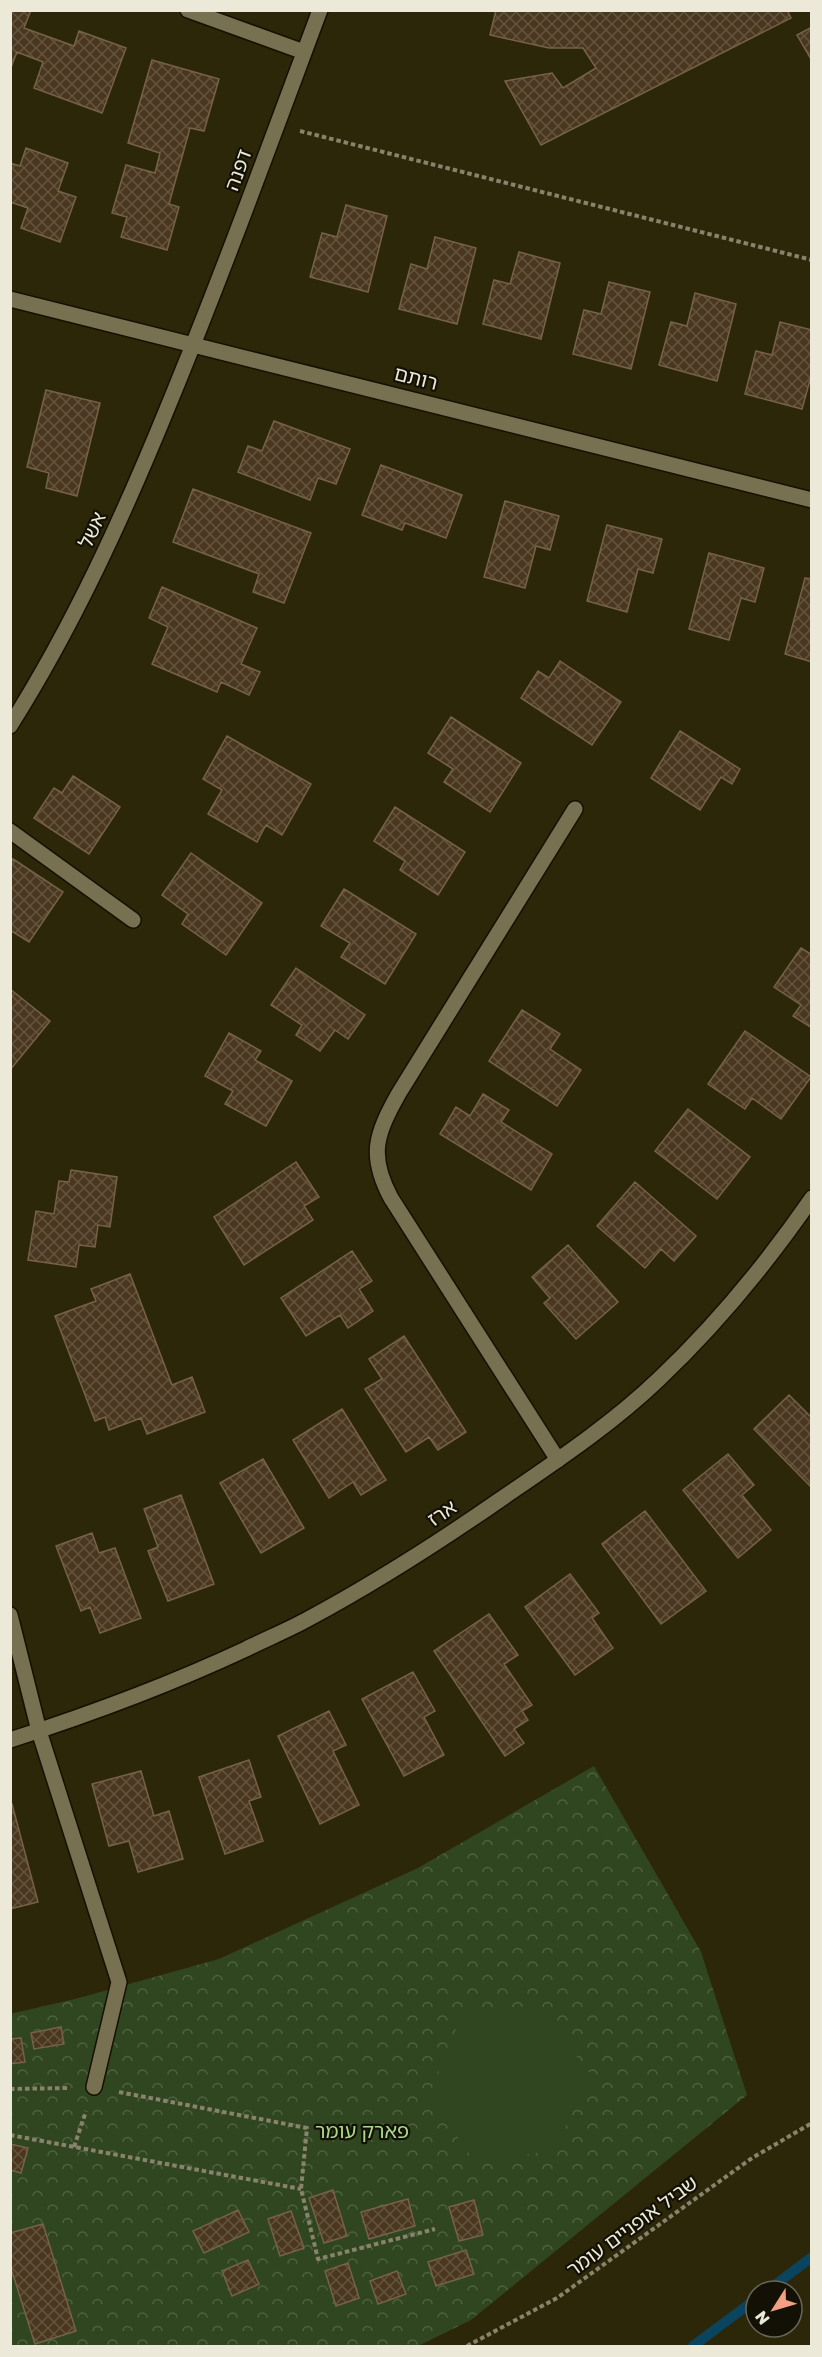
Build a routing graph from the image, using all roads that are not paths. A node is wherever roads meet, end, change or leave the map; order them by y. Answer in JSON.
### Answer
{"nodes":[{"id":1,"x":188,"y":10,"type":"edge"},
{"id":2,"x":320,"y":10,"type":"edge"},
{"id":3,"x":304,"y":52,"type":"junction"},
{"id":4,"x":10,"y":298,"type":"edge"},
{"id":5,"x":195,"y":344,"type":"junction"},
{"id":6,"x":812,"y":500,"type":"edge"},
{"id":7,"x":10,"y":726,"type":"edge"},
{"id":8,"x":575,"y":809,"type":"dead end"},
{"id":9,"x":10,"y":831,"type":"edge"},
{"id":10,"x":132,"y":920,"type":"dead end"},
{"id":11,"x":812,"y":1198,"type":"edge"},
{"id":12,"x":558,"y":1460,"type":"junction"},
{"id":13,"x":10,"y":1615,"type":"edge"},
{"id":14,"x":39,"y":1731,"type":"junction"},
{"id":15,"x":10,"y":1740,"type":"edge"},
{"id":16,"x":94,"y":2087,"type":"road end"}],
"edges":[{"from":1,"to":3,"type":"street"},
{"from":2,"to":3,"type":"street","name":"דפנה"},
{"from":3,"to":5,"type":"street","name":"דפנה"},
{"from":4,"to":5,"type":"street","name":"רותם"},
{"from":5,"to":6,"type":"street","name":"רותם"},
{"from":5,"to":7,"type":"street","name":"אשל"},
{"from":8,"to":12,"type":"street"},
{"from":9,"to":10,"type":"street"},
{"from":11,"to":12,"type":"street","name":"ארז"},
{"from":12,"to":14,"type":"street","name":"ארז"},
{"from":13,"to":14,"type":"street"},
{"from":14,"to":15,"type":"street","name":"ארז"},
{"from":14,"to":16,"type":"street"}]}
